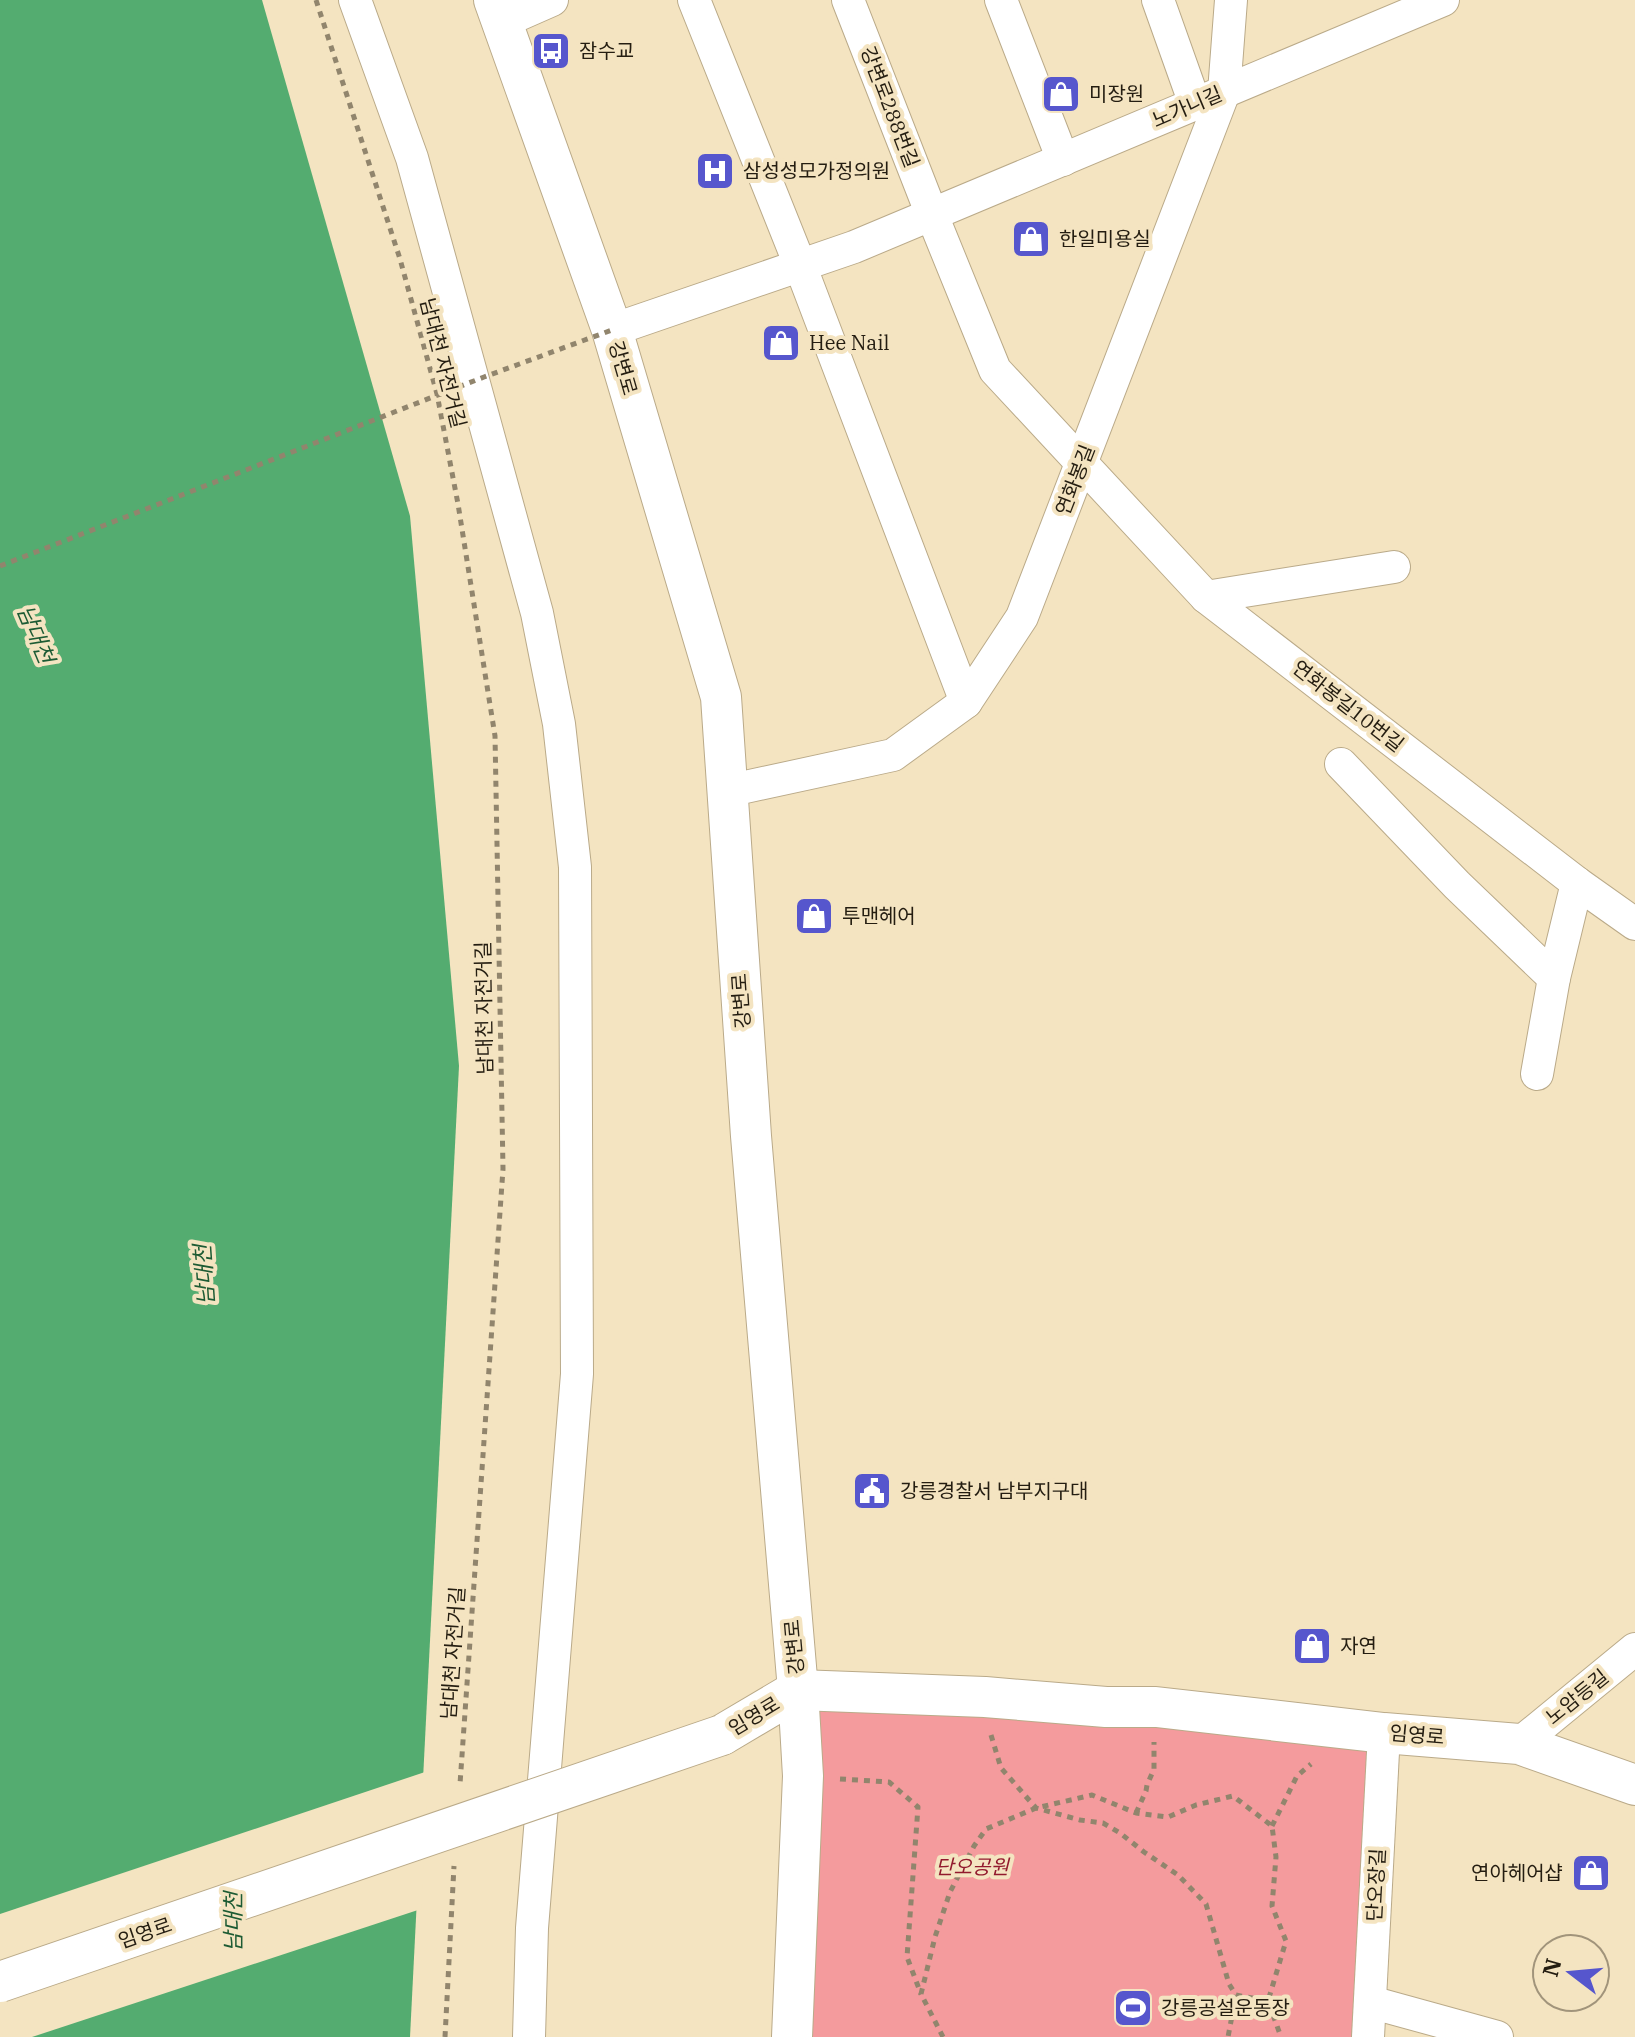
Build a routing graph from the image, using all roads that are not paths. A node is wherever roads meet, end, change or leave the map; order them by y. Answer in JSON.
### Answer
{"nodes":[{"id":1,"x":355,"y":0,"type":"edge"},
{"id":2,"x":552,"y":0,"type":"edge"},
{"id":3,"x":694,"y":0,"type":"edge"},
{"id":4,"x":848,"y":0,"type":"edge"},
{"id":5,"x":1001,"y":0,"type":"edge"},
{"id":6,"x":1158,"y":0,"type":"edge"},
{"id":7,"x":1231,"y":0,"type":"edge"},
{"id":8,"x":1443,"y":0,"type":"edge"},
{"id":9,"x":498,"y":11,"type":"edge"},
{"id":10,"x":1224,"y":92,"type":"junction"},
{"id":11,"x":1195,"y":104,"type":"junction"},
{"id":12,"x":1063,"y":160,"type":"junction"},
{"id":13,"x":932,"y":215,"type":"junction"},
{"id":14,"x":800,"y":265,"type":"junction"},
{"id":15,"x":612,"y":330,"type":"junction"},
{"id":16,"x":1081,"y":464,"type":"junction"},
{"id":17,"x":1394,"y":567,"type":"dead end"},
{"id":18,"x":1206,"y":597,"type":"junction"},
{"id":19,"x":966,"y":702,"type":"junction"},
{"id":20,"x":1341,"y":764,"type":"dead end"},
{"id":21,"x":727,"y":791,"type":"junction"},
{"id":22,"x":1577,"y":883,"type":"junction"},
{"id":23,"x":1635,"y":924,"type":"edge"},
{"id":24,"x":1554,"y":978,"type":"junction"},
{"id":25,"x":1537,"y":1074,"type":"dead end"},
{"id":26,"x":1635,"y":1649,"type":"edge"},
{"id":27,"x":798,"y":1690,"type":"junction"},
{"id":28,"x":1384,"y":1733,"type":"junction"},
{"id":29,"x":1519,"y":1744,"type":"junction"},
{"id":30,"x":1635,"y":1785,"type":"edge"},
{"id":31,"x":0,"y":1982,"type":"edge"},
{"id":32,"x":1370,"y":2002,"type":"junction"},
{"id":33,"x":529,"y":2037,"type":"edge"},
{"id":34,"x":792,"y":2037,"type":"edge"},
{"id":35,"x":1368,"y":2037,"type":"edge"},
{"id":36,"x":1497,"y":2037,"type":"edge"}],
"edges":[{"from":1,"to":33,"type":"street"},
{"from":2,"to":9,"type":"street"},
{"from":3,"to":14,"type":"street"},
{"from":4,"to":13,"type":"street","name":"강변로288번길"},
{"from":5,"to":12,"type":"street"},
{"from":6,"to":11,"type":"street"},
{"from":7,"to":10,"type":"street","name":"연화봉길"},
{"from":8,"to":10,"type":"street","name":"노가니길"},
{"from":9,"to":15,"type":"street","name":"강변로"},
{"from":10,"to":11,"type":"street","name":"노가니길"},
{"from":10,"to":16,"type":"street","name":"연화봉길"},
{"from":11,"to":12,"type":"street","name":"노가니길"},
{"from":12,"to":13,"type":"street","name":"노가니길"},
{"from":13,"to":14,"type":"street","name":"노가니길"},
{"from":13,"to":16,"type":"street"},
{"from":14,"to":15,"type":"street","name":"노가니길"},
{"from":14,"to":19,"type":"street"},
{"from":15,"to":21,"type":"street","name":"강변로"},
{"from":16,"to":18,"type":"street","name":"연화봉길10번길"},
{"from":16,"to":19,"type":"street","name":"연화봉길"},
{"from":17,"to":18,"type":"street"},
{"from":18,"to":22,"type":"street","name":"연화봉길10번길"},
{"from":19,"to":21,"type":"street","name":"연화봉길"},
{"from":20,"to":24,"type":"street"},
{"from":21,"to":27,"type":"street","name":"강변로"},
{"from":22,"to":23,"type":"street","name":"연화봉길10번길"},
{"from":22,"to":24,"type":"street"},
{"from":24,"to":25,"type":"street"},
{"from":26,"to":29,"type":"street","name":"노암등길"},
{"from":27,"to":28,"type":"street","name":"임영로"},
{"from":27,"to":31,"type":"street","name":"임영로","bridge":true},
{"from":27,"to":34,"type":"street","name":"강변로"},
{"from":28,"to":29,"type":"street","name":"임영로"},
{"from":28,"to":32,"type":"street","name":"단오장길"},
{"from":29,"to":30,"type":"street","name":"임영로"},
{"from":32,"to":35,"type":"street","name":"단오장길"},
{"from":32,"to":36,"type":"street"}]}
